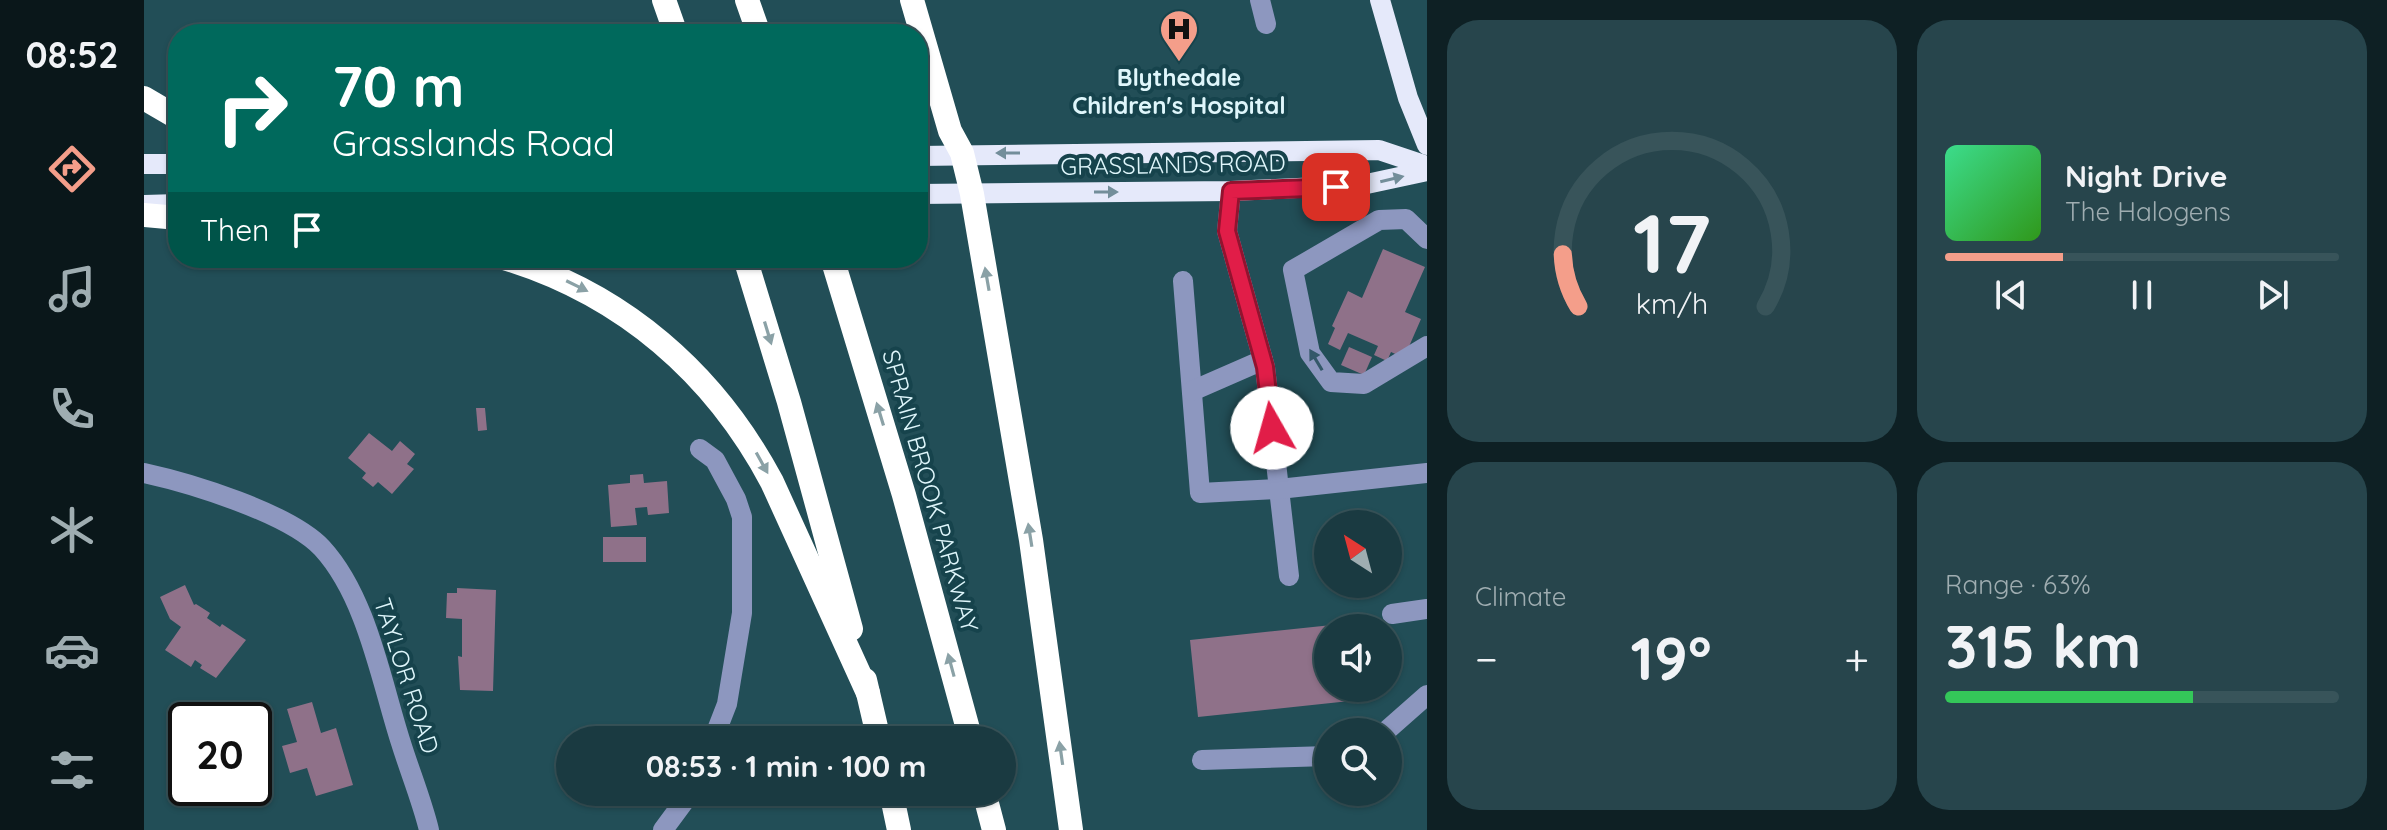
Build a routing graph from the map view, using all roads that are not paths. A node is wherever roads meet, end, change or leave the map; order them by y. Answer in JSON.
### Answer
{"nodes":[{"id":1,"x":747,"y":0,"type":"edge"},
{"id":2,"x":912,"y":0,"type":"edge"},
{"id":3,"x":1260,"y":0,"type":"edge"},
{"id":4,"x":1380,"y":0,"type":"edge"},
{"id":5,"x":664,"y":3,"type":"edge"},
{"id":6,"x":672,"y":24,"type":"edge"},
{"id":7,"x":755,"y":24,"type":"edge"},
{"id":8,"x":919,"y":24,"type":"edge"},
{"id":9,"x":1266,"y":24,"type":"dead end"},
{"id":10,"x":928,"y":55,"type":"edge"},
{"id":11,"x":144,"y":98,"type":"edge"},
{"id":12,"x":168,"y":112,"type":"edge"},
{"id":13,"x":1427,"y":145,"type":"edge"},
{"id":14,"x":962,"y":153,"type":"junction"},
{"id":15,"x":928,"y":155,"type":"edge"},
{"id":16,"x":144,"y":164,"type":"edge"},
{"id":17,"x":168,"y":164,"type":"edge"},
{"id":18,"x":1427,"y":168,"type":"edge"},
{"id":19,"x":1231,"y":191,"type":"junction"},
{"id":20,"x":928,"y":194,"type":"edge"},
{"id":21,"x":972,"y":194,"type":"junction"},
{"id":22,"x":168,"y":204,"type":"edge"},
{"id":23,"x":144,"y":205,"type":"edge"},
{"id":24,"x":144,"y":215,"type":"edge"},
{"id":25,"x":168,"y":217,"type":"edge"},
{"id":26,"x":1427,"y":239,"type":"edge"},
{"id":27,"x":532,"y":268,"type":"edge"},
{"id":28,"x":748,"y":268,"type":"edge"},
{"id":29,"x":835,"y":268,"type":"edge"},
{"id":30,"x":1183,"y":281,"type":"dead end"},
{"id":31,"x":1427,"y":346,"type":"edge"},
{"id":32,"x":1263,"y":360,"type":"junction"},
{"id":33,"x":1192,"y":391,"type":"junction"},
{"id":34,"x":700,"y":449,"type":"dead end"},
{"id":35,"x":144,"y":473,"type":"edge"},
{"id":36,"x":1427,"y":473,"type":"edge"},
{"id":37,"x":1279,"y":489,"type":"junction"},
{"id":38,"x":1289,"y":576,"type":"dead end"},
{"id":39,"x":1427,"y":609,"type":"edge"},
{"id":40,"x":1392,"y":614,"type":"dead end"},
{"id":41,"x":868,"y":693,"type":"junction"},
{"id":42,"x":1427,"y":695,"type":"edge"},
{"id":43,"x":1401,"y":718,"type":"edge"},
{"id":44,"x":718,"y":726,"type":"edge"},
{"id":45,"x":876,"y":726,"type":"edge"},
{"id":46,"x":967,"y":726,"type":"edge"},
{"id":47,"x":1314,"y":756,"type":"edge"},
{"id":48,"x":1202,"y":760,"type":"dead end"},
{"id":49,"x":681,"y":806,"type":"edge"},
{"id":50,"x":894,"y":806,"type":"edge"},
{"id":51,"x":988,"y":806,"type":"edge"},
{"id":52,"x":429,"y":830,"type":"edge"},
{"id":53,"x":663,"y":830,"type":"edge"},
{"id":54,"x":899,"y":830,"type":"edge"},
{"id":55,"x":994,"y":830,"type":"edge"},
{"id":56,"x":1071,"y":830,"type":"edge"}],
"edges":[{"from":1,"to":7,"type":"highway"},
{"from":2,"to":8,"type":"highway"},
{"from":3,"to":9,"type":"street"},
{"from":4,"to":13,"type":"main road"},
{"from":5,"to":6,"type":"highway"},
{"from":10,"to":14,"type":"highway"},
{"from":11,"to":12,"type":"highway"},
{"from":14,"to":15,"type":"main road","name":"GRASSLANDS ROAD"},
{"from":18,"to":14,"type":"main road","name":"GRASSLANDS ROAD","one_way":true},
{"from":14,"to":21,"type":"highway"},
{"from":16,"to":17,"type":"main road"},
{"from":19,"to":18,"type":"main road","name":"GRASSLANDS ROAD","one_way":true},
{"from":21,"to":19,"type":"main road","name":"GRASSLANDS ROAD","one_way":true},
{"from":19,"to":32,"type":"street"},
{"from":20,"to":21,"type":"main road","name":"GRASSLANDS ROAD"},
{"from":56,"to":21,"type":"highway","one_way":true},
{"from":22,"to":23,"type":"main road"},
{"from":24,"to":25,"type":"highway"},
{"from":31,"to":26,"type":"street","one_way":true},
{"from":27,"to":41,"type":"highway","one_way":true},
{"from":28,"to":41,"type":"highway","one_way":true},
{"from":46,"to":29,"type":"highway","name":"SPRAIN BROOK PARKWAY","one_way":true},
{"from":30,"to":33,"type":"street"},
{"from":32,"to":33,"type":"street"},
{"from":32,"to":37,"type":"street"},
{"from":33,"to":37,"type":"street"},
{"from":34,"to":44,"type":"street"},
{"from":35,"to":52,"type":"street","name":"TAYLOR ROAD"},
{"from":36,"to":37,"type":"street"},
{"from":37,"to":38,"type":"street"},
{"from":39,"to":40,"type":"street"},
{"from":41,"to":45,"type":"highway"},
{"from":42,"to":43,"type":"street"},
{"from":47,"to":48,"type":"street"},
{"from":49,"to":53,"type":"street"},
{"from":50,"to":54,"type":"highway"},
{"from":51,"to":55,"type":"highway"}]}
